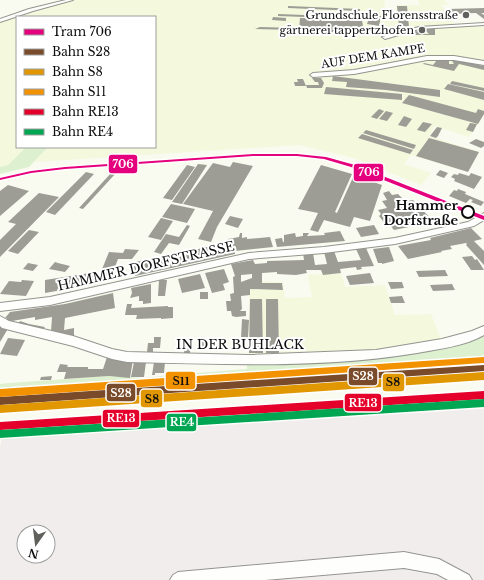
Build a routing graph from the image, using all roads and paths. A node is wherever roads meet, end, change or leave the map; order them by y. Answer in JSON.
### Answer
{"nodes":[{"id":1,"x":71,"y":0,"type":"edge"},
{"id":2,"x":0,"y":21,"type":"edge"},
{"id":3,"x":484,"y":24,"type":"edge"},
{"id":4,"x":385,"y":37,"type":"dead end"},
{"id":5,"x":484,"y":62,"type":"edge"},
{"id":6,"x":313,"y":75,"type":"dead end"},
{"id":7,"x":484,"y":217,"type":"edge"},
{"id":8,"x":0,"y":307,"type":"edge"},
{"id":9,"x":0,"y":320,"type":"edge"},
{"id":10,"x":484,"y":330,"type":"edge"},
{"id":11,"x":178,"y":580,"type":"edge"},
{"id":12,"x":464,"y":580,"type":"edge"}],
"edges":[{"from":1,"to":2,"type":"street"},
{"from":3,"to":4,"type":"street"},
{"from":5,"to":6,"type":"street","name":"AUF DEM KAMPE"},
{"from":7,"to":8,"type":"street","name":"HAMMER DORFSTRASSE"},
{"from":9,"to":10,"type":"street","name":"IN DER BUHLACK"},
{"from":11,"to":12,"type":"street"}]}
